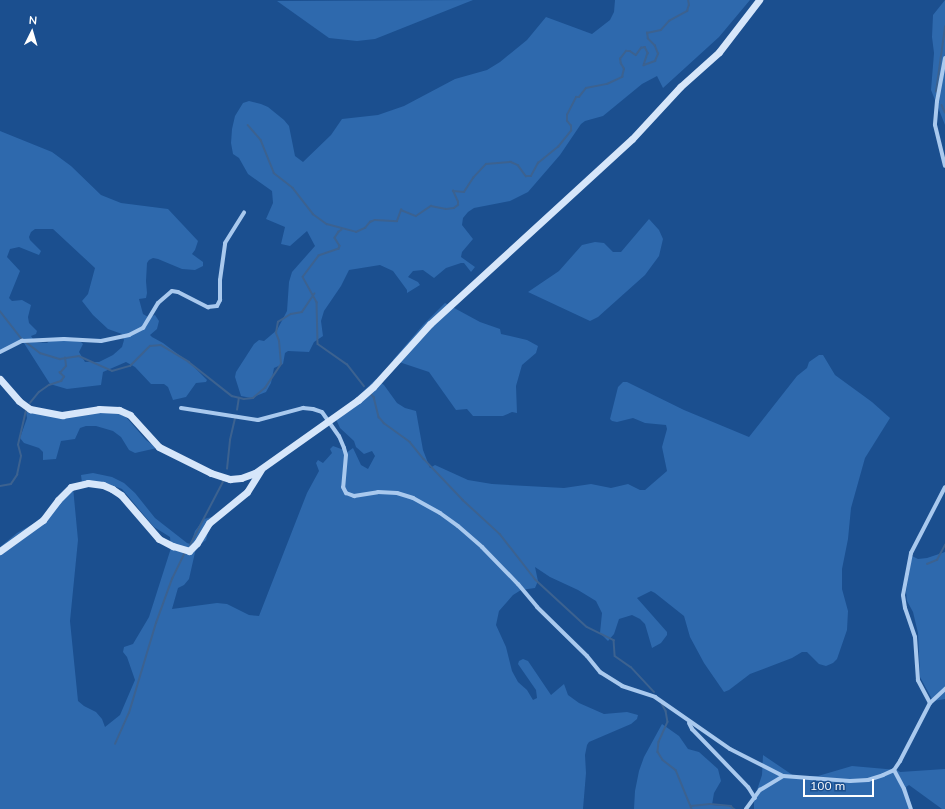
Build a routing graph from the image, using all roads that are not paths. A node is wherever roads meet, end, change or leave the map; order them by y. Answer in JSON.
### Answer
{"nodes":[{"id":1,"x":759,"y":0,"type":"edge"},
{"id":2,"x":945,"y":58,"type":"edge"},
{"id":3,"x":945,"y":166,"type":"edge"},
{"id":4,"x":244,"y":212,"type":"dead end"},
{"id":5,"x":0,"y":352,"type":"edge"},
{"id":6,"x":0,"y":379,"type":"edge"},
{"id":7,"x":181,"y":408,"type":"dead end"},
{"id":8,"x":328,"y":421,"type":"junction"},
{"id":9,"x":261,"y":470,"type":"junction"},
{"id":10,"x":945,"y":487,"type":"edge"},
{"id":11,"x":0,"y":550,"type":"edge"},
{"id":12,"x":945,"y":689,"type":"edge"},
{"id":13,"x":930,"y":703,"type":"junction"},
{"id":14,"x":688,"y":721,"type":"junction"},
{"id":15,"x":894,"y":770,"type":"junction"},
{"id":16,"x":783,"y":776,"type":"junction"},
{"id":17,"x":755,"y":798,"type":"junction"},
{"id":18,"x":746,"y":809,"type":"edge"},
{"id":19,"x":911,"y":809,"type":"edge"}],
"edges":[{"from":1,"to":8,"type":"main road"},
{"from":2,"to":3,"type":"street"},
{"from":4,"to":5,"type":"street"},
{"from":6,"to":9,"type":"main road"},
{"from":7,"to":8,"type":"street"},
{"from":8,"to":9,"type":"main road"},
{"from":8,"to":14,"type":"street"},
{"from":9,"to":11,"type":"main road"},
{"from":10,"to":13,"type":"street"},
{"from":12,"to":13,"type":"street"},
{"from":13,"to":15,"type":"street"},
{"from":14,"to":16,"type":"street"},
{"from":14,"to":17,"type":"street"},
{"from":15,"to":16,"type":"street"},
{"from":15,"to":19,"type":"street"},
{"from":16,"to":17,"type":"street"},
{"from":17,"to":18,"type":"street"}]}
